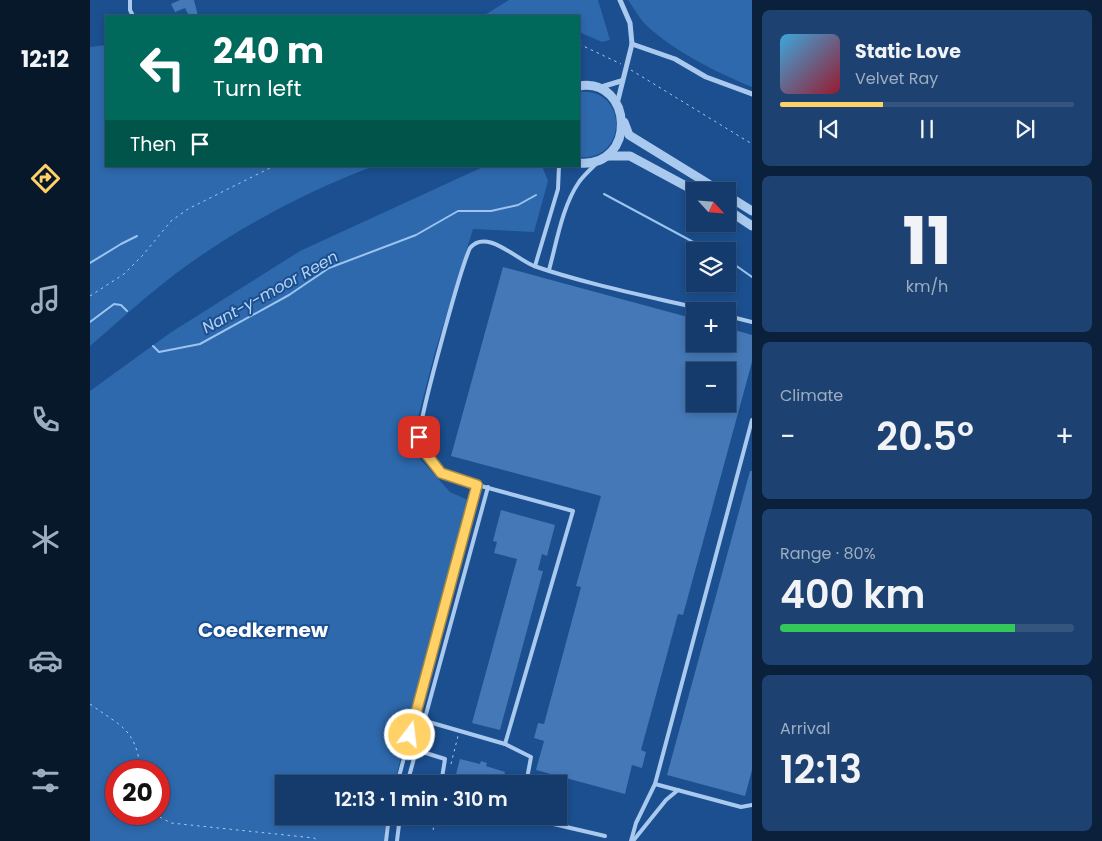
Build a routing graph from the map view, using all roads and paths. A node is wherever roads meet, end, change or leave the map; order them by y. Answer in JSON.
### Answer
{"nodes":[{"id":1,"x":130,"y":0,"type":"edge"},
{"id":2,"x":620,"y":0,"type":"edge"},
{"id":3,"x":133,"y":15,"type":"edge"},
{"id":4,"x":580,"y":44,"type":"edge"},
{"id":5,"x":632,"y":44,"type":"junction"},
{"id":6,"x":627,"y":68,"type":"junction"},
{"id":7,"x":621,"y":81,"type":"junction"},
{"id":8,"x":580,"y":86,"type":"edge"},
{"id":9,"x":598,"y":88,"type":"junction"},
{"id":10,"x":752,"y":94,"type":"edge"},
{"id":11,"x":617,"y":104,"type":"junction"},
{"id":12,"x":621,"y":115,"type":"junction"},
{"id":13,"x":752,"y":144,"type":"edge"},
{"id":14,"x":603,"y":158,"type":"junction"},
{"id":15,"x":580,"y":163,"type":"edge"},
{"id":16,"x":272,"y":167,"type":"edge"},
{"id":17,"x":559,"y":167,"type":"edge"},
{"id":18,"x":705,"y":182,"type":"edge"},
{"id":19,"x":686,"y":186,"type":"edge"},
{"id":20,"x":736,"y":201,"type":"edge"},
{"id":21,"x":752,"y":211,"type":"edge"},
{"id":22,"x":736,"y":215,"type":"edge"},
{"id":23,"x":752,"y":226,"type":"edge"},
{"id":24,"x":535,"y":266,"type":"junction"},
{"id":25,"x":549,"y":270,"type":"junction"},
{"id":26,"x":90,"y":296,"type":"edge"},
{"id":27,"x":686,"y":305,"type":"edge"},
{"id":28,"x":736,"y":318,"type":"edge"},
{"id":29,"x":752,"y":322,"type":"edge"},
{"id":30,"x":752,"y":420,"type":"edge"},
{"id":31,"x":750,"y":434,"type":"edge"},
{"id":32,"x":477,"y":485,"type":"junction"},
{"id":33,"x":488,"y":487,"type":"junction"},
{"id":34,"x":90,"y":704,"type":"edge"},
{"id":35,"x":414,"y":718,"type":"junction"},
{"id":36,"x":424,"y":721,"type":"junction"},
{"id":37,"x":459,"y":731,"type":"junction"},
{"id":38,"x":505,"y":744,"type":"junction"},
{"id":39,"x":416,"y":750,"type":"junction"},
{"id":40,"x":139,"y":760,"type":"edge"},
{"id":41,"x":450,"y":766,"type":"dead end"},
{"id":42,"x":398,"y":775,"type":"edge"},
{"id":43,"x":409,"y":775,"type":"edge"},
{"id":44,"x":442,"y":775,"type":"edge"},
{"id":45,"x":528,"y":775,"type":"edge"},
{"id":46,"x":655,"y":784,"type":"junction"},
{"id":47,"x":678,"y":790,"type":"junction"},
{"id":48,"x":752,"y":805,"type":"edge"},
{"id":49,"x":170,"y":822,"type":"edge"},
{"id":50,"x":388,"y":825,"type":"edge"},
{"id":51,"x":399,"y":825,"type":"edge"},
{"id":52,"x":434,"y":825,"type":"edge"},
{"id":53,"x":558,"y":825,"type":"edge"},
{"id":54,"x":433,"y":830,"type":"dead end"},
{"id":55,"x":605,"y":836,"type":"dead end"},
{"id":56,"x":319,"y":841,"type":"edge"},
{"id":57,"x":386,"y":841,"type":"edge"},
{"id":58,"x":396,"y":841,"type":"edge"},
{"id":59,"x":632,"y":841,"type":"edge"}],
"edges":[{"from":1,"to":3,"type":"lane"},
{"from":2,"to":5,"type":"street"},
{"from":4,"to":6,"type":"path"},
{"from":5,"to":6,"type":"street"},
{"from":5,"to":10,"type":"street"},
{"from":6,"to":7,"type":"street"},
{"from":6,"to":13,"type":"path"},
{"from":7,"to":9,"type":"street"},
{"from":7,"to":11,"type":"street"},
{"from":8,"to":9,"type":"street"},
{"from":9,"to":11,"type":"street"},
{"from":11,"to":12,"type":"street"},
{"from":12,"to":14,"type":"street"},
{"from":12,"to":18,"type":"street"},
{"from":14,"to":15,"type":"street"},
{"from":14,"to":19,"type":"street"},
{"from":14,"to":25,"type":"lane"},
{"from":16,"to":26,"type":"path"},
{"from":17,"to":24,"type":"lane"},
{"from":20,"to":21,"type":"street"},
{"from":22,"to":23,"type":"street"},
{"from":24,"to":25,"type":"lane"},
{"from":24,"to":32,"type":"lane"},
{"from":25,"to":27,"type":"lane"},
{"from":28,"to":29,"type":"lane"},
{"from":30,"to":31,"type":"lane"},
{"from":31,"to":46,"type":"lane"},
{"from":32,"to":33,"type":"lane"},
{"from":32,"to":35,"type":"lane"},
{"from":33,"to":36,"type":"lane"},
{"from":33,"to":38,"type":"lane"},
{"from":34,"to":40,"type":"path"},
{"from":35,"to":36,"type":"lane"},
{"from":35,"to":42,"type":"lane"},
{"from":36,"to":37,"type":"lane"},
{"from":36,"to":39,"type":"lane"},
{"from":37,"to":38,"type":"lane"},
{"from":37,"to":41,"type":"path"},
{"from":38,"to":45,"type":"lane"},
{"from":39,"to":43,"type":"lane"},
{"from":39,"to":44,"type":"lane"},
{"from":46,"to":47,"type":"lane"},
{"from":46,"to":59,"type":"lane"},
{"from":47,"to":48,"type":"lane"},
{"from":47,"to":59,"type":"lane"},
{"from":49,"to":56,"type":"path"},
{"from":50,"to":57,"type":"lane"},
{"from":51,"to":58,"type":"lane"},
{"from":52,"to":54,"type":"path"},
{"from":53,"to":55,"type":"lane"}]}
